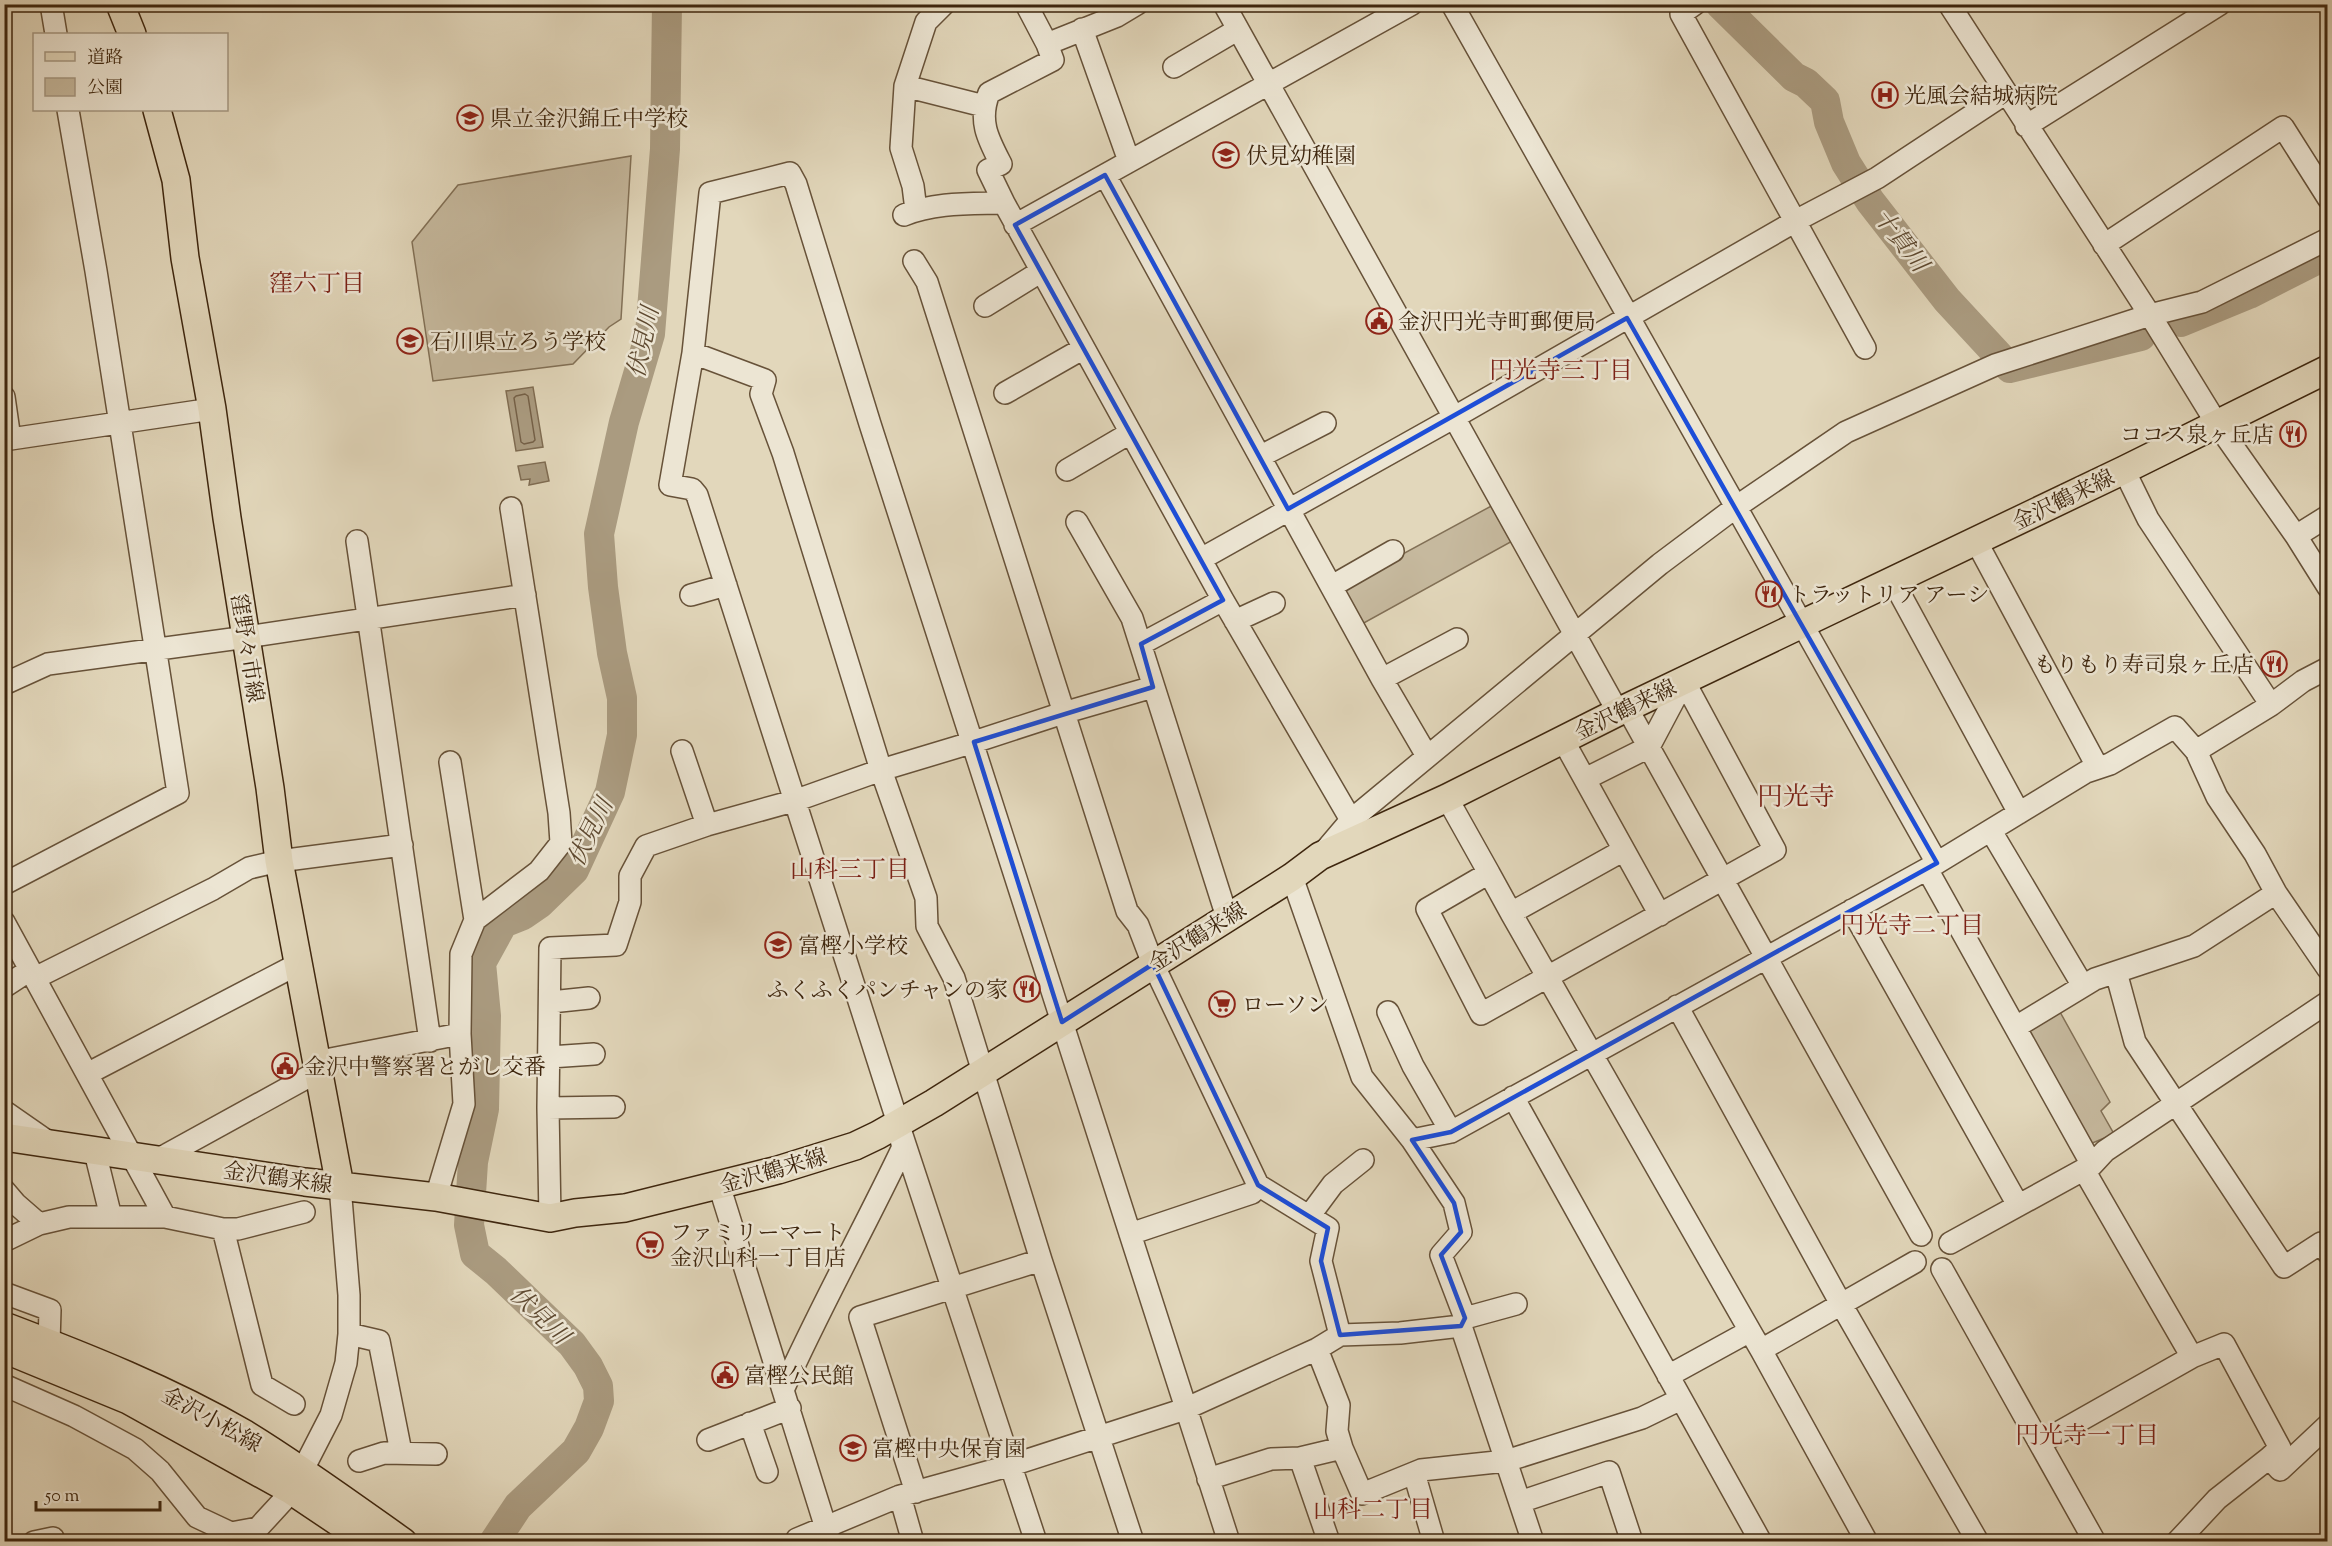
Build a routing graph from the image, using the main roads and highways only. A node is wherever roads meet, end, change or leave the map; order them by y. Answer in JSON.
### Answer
{"nodes":[{"id":1,"x":120,"y":4,"type":"edge"},
{"id":2,"x":132,"y":33,"type":"edge"},
{"id":3,"x":157,"y":111,"type":"edge"},
{"id":4,"x":2328,"y":369,"type":"edge"},
{"id":5,"x":4,"y":1137,"type":"edge"},
{"id":6,"x":340,"y":1186,"type":"junction"},
{"id":7,"x":4,"y":1326,"type":"edge"},
{"id":8,"x":4,"y":1349,"type":"edge"},
{"id":9,"x":297,"y":1481,"type":"junction"},
{"id":10,"x":368,"y":1542,"type":"edge"},
{"id":11,"x":403,"y":1542,"type":"edge"}],
"edges":[{"from":1,"to":2,"type":"main road"},
{"from":3,"to":6,"type":"main road","name":"窪野々市線"},
{"from":4,"to":6,"type":"main road","name":"金沢鶴来線"},
{"from":5,"to":6,"type":"main road","name":"金沢鶴来線"},
{"from":7,"to":9,"type":"main road","name":"金沢小松線"},
{"from":8,"to":9,"type":"main road","name":"金沢小松線"},
{"from":9,"to":10,"type":"main road","name":"金沢小松線"},
{"from":9,"to":11,"type":"main road","name":"金沢小松線"}]}
